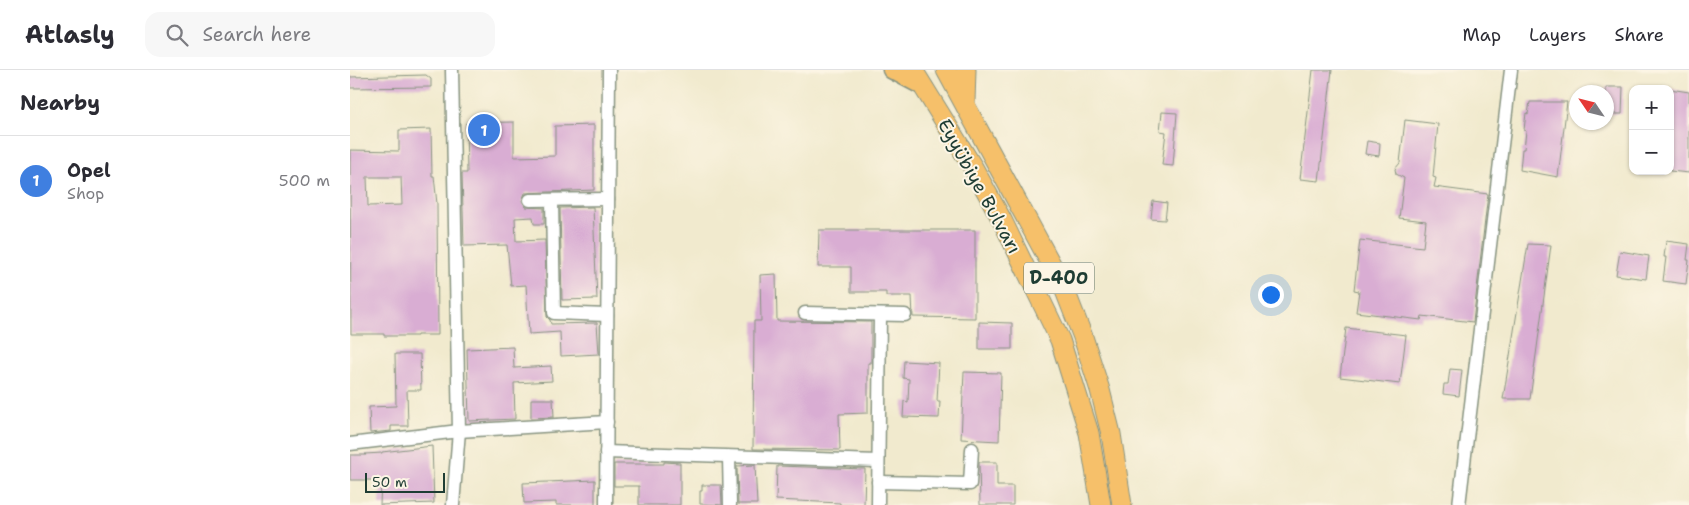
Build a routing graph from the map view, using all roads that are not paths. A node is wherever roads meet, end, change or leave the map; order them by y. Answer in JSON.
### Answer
{"nodes":[{"id":1,"x":452,"y":70,"type":"edge"},
{"id":2,"x":609,"y":70,"type":"edge"},
{"id":3,"x":891,"y":70,"type":"edge"},
{"id":4,"x":914,"y":70,"type":"edge"},
{"id":5,"x":946,"y":70,"type":"edge"},
{"id":6,"x":966,"y":70,"type":"edge"},
{"id":7,"x":1511,"y":70,"type":"edge"},
{"id":8,"x":925,"y":88,"type":"junction"},
{"id":9,"x":965,"y":104,"type":"junction"},
{"id":10,"x":608,"y":199,"type":"junction"},
{"id":11,"x":530,"y":200,"type":"dead end"},
{"id":12,"x":552,"y":200,"type":"junction"},
{"id":13,"x":805,"y":314,"type":"dead end"},
{"id":14,"x":607,"y":315,"type":"junction"},
{"id":15,"x":880,"y":315,"type":"junction"},
{"id":16,"x":905,"y":315,"type":"dead end"},
{"id":17,"x":607,"y":422,"type":"junction"},
{"id":18,"x":459,"y":431,"type":"junction"},
{"id":19,"x":350,"y":444,"type":"edge"},
{"id":20,"x":972,"y":449,"type":"dead end"},
{"id":21,"x":606,"y":452,"type":"junction"},
{"id":22,"x":729,"y":457,"type":"junction"},
{"id":23,"x":878,"y":461,"type":"junction"},
{"id":24,"x":878,"y":482,"type":"junction"},
{"id":25,"x":454,"y":505,"type":"edge"},
{"id":26,"x":606,"y":505,"type":"edge"},
{"id":27,"x":730,"y":505,"type":"edge"},
{"id":28,"x":878,"y":505,"type":"edge"},
{"id":29,"x":1101,"y":505,"type":"edge"},
{"id":30,"x":1122,"y":505,"type":"edge"},
{"id":31,"x":1459,"y":505,"type":"edge"}],
"edges":[{"from":1,"to":18,"type":"street"},
{"from":2,"to":10,"type":"street"},
{"from":3,"to":8,"type":"main road"},
{"from":4,"to":8,"type":"highway","name":"Eyyübiye Bulvarı","number":"D-400"},
{"from":5,"to":9,"type":"highway","name":"Eyyübiye Bulvarı","number":"D-400"},
{"from":6,"to":9,"type":"highway"},
{"from":7,"to":31,"type":"street"},
{"from":8,"to":29,"type":"highway","name":"Eyyübiye Bulvarı","number":"D-400"},
{"from":9,"to":30,"type":"highway","name":"Eyyübiye Bulvarı","number":"D-400"},
{"from":10,"to":12,"type":"street"},
{"from":10,"to":14,"type":"street"},
{"from":11,"to":12,"type":"street"},
{"from":12,"to":14,"type":"street"},
{"from":13,"to":15,"type":"street"},
{"from":14,"to":17,"type":"street"},
{"from":15,"to":16,"type":"street"},
{"from":15,"to":23,"type":"street"},
{"from":17,"to":18,"type":"street"},
{"from":17,"to":21,"type":"street"},
{"from":18,"to":19,"type":"street"},
{"from":18,"to":25,"type":"street"},
{"from":20,"to":24,"type":"street"},
{"from":21,"to":22,"type":"street"},
{"from":21,"to":26,"type":"street"},
{"from":22,"to":23,"type":"street"},
{"from":22,"to":27,"type":"street"},
{"from":23,"to":24,"type":"street"},
{"from":24,"to":28,"type":"street"}]}
